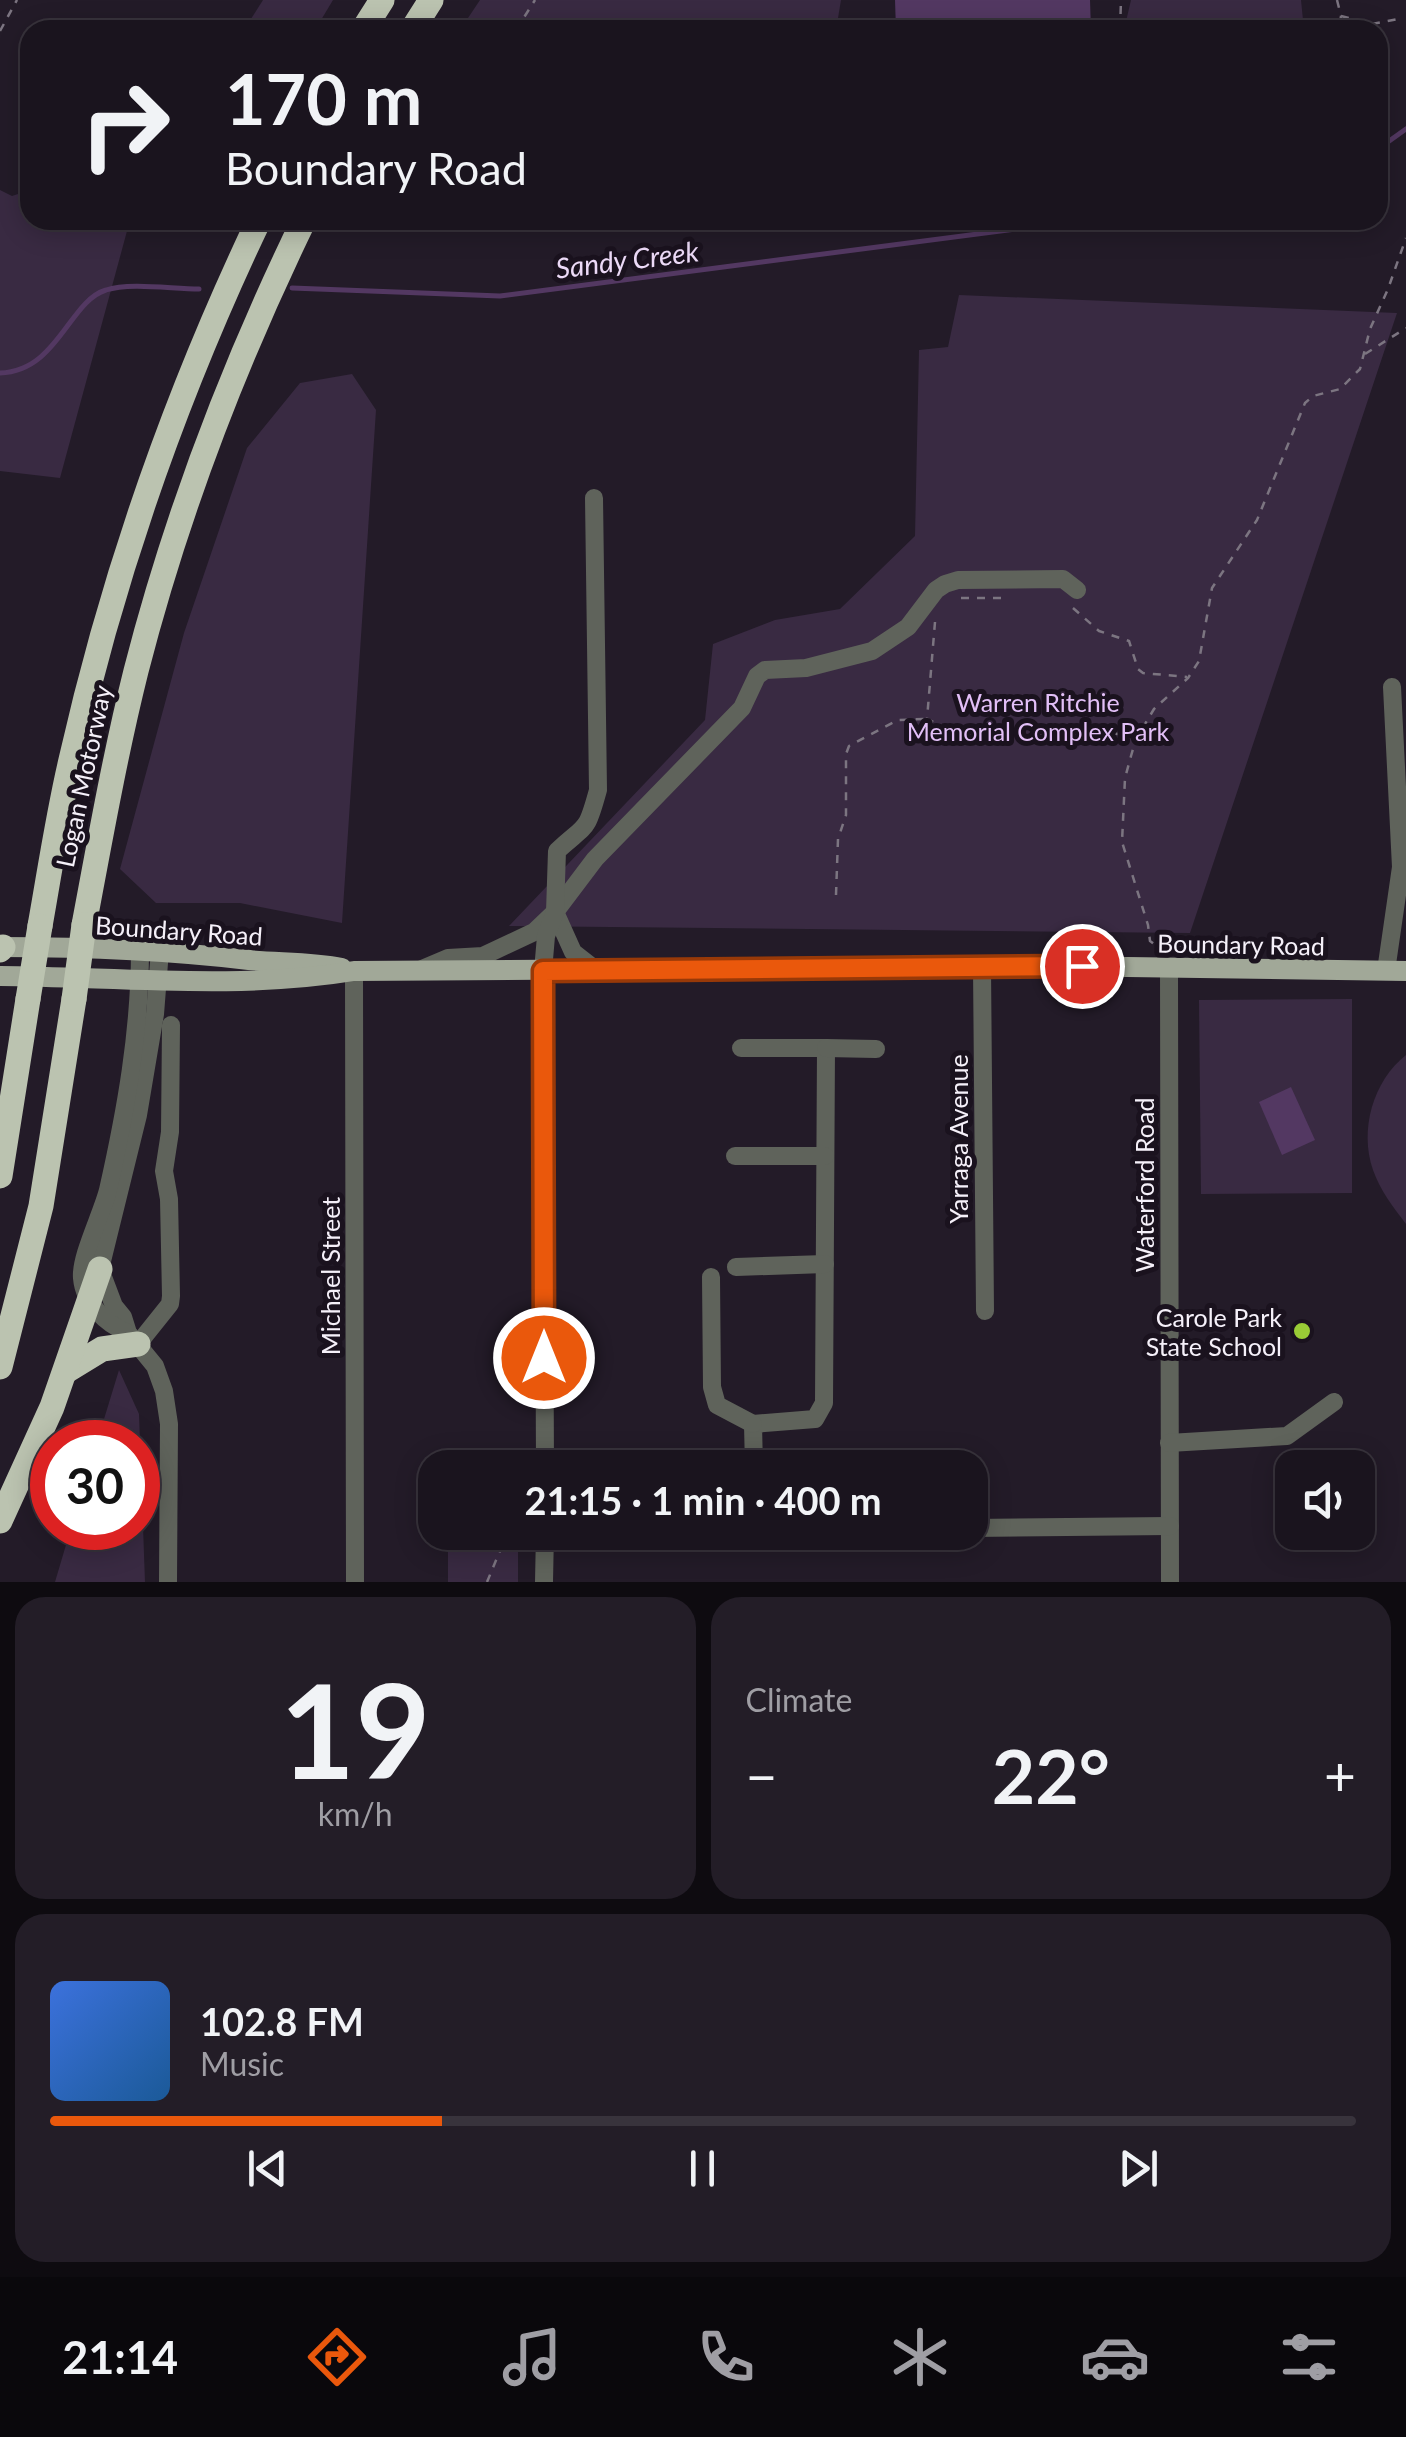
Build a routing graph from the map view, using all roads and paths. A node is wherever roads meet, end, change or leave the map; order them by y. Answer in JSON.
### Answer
{"nodes":[{"id":1,"x":17,"y":0,"type":"edge"},
{"id":2,"x":1338,"y":0,"type":"edge"},
{"id":3,"x":1341,"y":16,"type":"junction"},
{"id":4,"x":1398,"y":19,"type":"dead end"},
{"id":5,"x":1340,"y":20,"type":"edge"},
{"id":6,"x":1356,"y":20,"type":"edge"},
{"id":7,"x":1388,"y":21,"type":"edge"},
{"id":8,"x":0,"y":31,"type":"edge"},
{"id":9,"x":256,"y":230,"type":"edge"},
{"id":10,"x":300,"y":230,"type":"edge"},
{"id":11,"x":1406,"y":238,"type":"edge"},
{"id":12,"x":1406,"y":328,"type":"edge"},
{"id":13,"x":1364,"y":355,"type":"junction"},
{"id":14,"x":594,"y":498,"type":"dead end"},
{"id":15,"x":1015,"y":598,"type":"dead end"},
{"id":16,"x":1073,"y":598,"type":"joint"},
{"id":17,"x":954,"y":600,"type":"dead end"},
{"id":18,"x":935,"y":620,"type":"dead end"},
{"id":19,"x":1188,"y":678,"type":"junction"},
{"id":20,"x":1392,"y":687,"type":"dead end"},
{"id":21,"x":927,"y":719,"type":"junction"},
{"id":22,"x":1136,"y":739,"type":"junction"},
{"id":23,"x":836,"y":895,"type":"dead end"},
{"id":24,"x":555,"y":912,"type":"junction"},
{"id":25,"x":1150,"y":941,"type":"junction"},
{"id":26,"x":1143,"y":946,"type":"dead end"},
{"id":27,"x":1,"y":948,"type":"edge"},
{"id":28,"x":150,"y":949,"type":"junction"},
{"id":29,"x":1195,"y":952,"type":"dead end"},
{"id":30,"x":982,"y":966,"type":"junction"},
{"id":31,"x":1169,"y":968,"type":"junction"},
{"id":32,"x":596,"y":970,"type":"junction"},
{"id":33,"x":354,"y":971,"type":"junction"},
{"id":34,"x":417,"y":971,"type":"junction"},
{"id":35,"x":543,"y":971,"type":"junction"},
{"id":36,"x":1396,"y":971,"type":"edge"},
{"id":37,"x":0,"y":976,"type":"edge"},
{"id":38,"x":149,"y":979,"type":"junction"},
{"id":39,"x":171,"y":1024,"type":"dead end"},
{"id":40,"x":741,"y":1048,"type":"dead end"},
{"id":41,"x":826,"y":1048,"type":"junction"},
{"id":42,"x":876,"y":1049,"type":"dead end"},
{"id":43,"x":735,"y":1156,"type":"dead end"},
{"id":44,"x":826,"y":1156,"type":"junction"},
{"id":45,"x":0,"y":1176,"type":"edge"},
{"id":46,"x":825,"y":1264,"type":"junction"},
{"id":47,"x":736,"y":1267,"type":"dead end"},
{"id":48,"x":100,"y":1269,"type":"junction"},
{"id":49,"x":711,"y":1277,"type":"dead end"},
{"id":50,"x":90,"y":1302,"type":"junction"},
{"id":51,"x":984,"y":1311,"type":"dead end"},
{"id":52,"x":133,"y":1339,"type":"junction"},
{"id":53,"x":0,"y":1366,"type":"edge"},
{"id":54,"x":66,"y":1371,"type":"junction"},
{"id":55,"x":1334,"y":1402,"type":"dead end"},
{"id":56,"x":752,"y":1424,"type":"junction"},
{"id":57,"x":1169,"y":1444,"type":"junction"},
{"id":58,"x":544,"y":1450,"type":"edge"},
{"id":59,"x":753,"y":1450,"type":"edge"},
{"id":60,"x":0,"y":1521,"type":"edge"},
{"id":61,"x":1170,"y":1526,"type":"junction"},
{"id":62,"x":988,"y":1528,"type":"edge"},
{"id":63,"x":500,"y":1550,"type":"edge"},
{"id":64,"x":545,"y":1550,"type":"edge"},
{"id":65,"x":168,"y":1582,"type":"edge"},
{"id":66,"x":355,"y":1582,"type":"edge"},
{"id":67,"x":487,"y":1582,"type":"edge"},
{"id":68,"x":544,"y":1582,"type":"edge"},
{"id":69,"x":1170,"y":1582,"type":"edge"}],
"edges":[{"from":1,"to":8,"type":"path"},
{"from":2,"to":3,"type":"path"},
{"from":3,"to":5,"type":"path"},
{"from":3,"to":6,"type":"path"},
{"from":4,"to":7,"type":"path"},
{"from":9,"to":45,"type":"highway","name":"Logan Motorway","bridge":true},
{"from":10,"to":53,"type":"highway","name":"Logan Motorway","bridge":true},
{"from":11,"to":13,"type":"path"},
{"from":12,"to":13,"type":"path"},
{"from":13,"to":19,"type":"path"},
{"from":14,"to":24,"type":"street"},
{"from":15,"to":17,"type":"path"},
{"from":16,"to":19,"type":"path"},
{"from":16,"to":24,"type":"street"},
{"from":18,"to":21,"type":"path"},
{"from":19,"to":22,"type":"path"},
{"from":20,"to":36,"type":"street"},
{"from":21,"to":22,"type":"path"},
{"from":21,"to":23,"type":"path"},
{"from":22,"to":25,"type":"path"},
{"from":24,"to":32,"type":"street"},
{"from":24,"to":34,"type":"street"},
{"from":24,"to":35,"type":"street"},
{"from":25,"to":26,"type":"path"},
{"from":25,"to":29,"type":"path"},
{"from":27,"to":28,"type":"main road","name":"Boundary Road"},
{"from":28,"to":33,"type":"main road","name":"Boundary Road"},
{"from":28,"to":38,"type":"street"},
{"from":30,"to":31,"type":"main road","name":"Boundary Road"},
{"from":30,"to":32,"type":"main road","name":"Boundary Road"},
{"from":30,"to":51,"type":"street","name":"Yarraga Avenue"},
{"from":31,"to":36,"type":"main road","name":"Boundary Road"},
{"from":31,"to":57,"type":"street","name":"Waterford Road"},
{"from":32,"to":35,"type":"main road","name":"Boundary Road"},
{"from":33,"to":34,"type":"main road","name":"Boundary Road"},
{"from":33,"to":38,"type":"main road","name":"Boundary Road"},
{"from":33,"to":66,"type":"street","name":"Michael Street"},
{"from":34,"to":35,"type":"main road","name":"Boundary Road"},
{"from":35,"to":58,"type":"street"},
{"from":37,"to":38,"type":"main road","name":"Boundary Road"},
{"from":38,"to":48,"type":"street"},
{"from":38,"to":50,"type":"street"},
{"from":39,"to":52,"type":"street"},
{"from":40,"to":41,"type":"street"},
{"from":41,"to":42,"type":"street"},
{"from":41,"to":44,"type":"street"},
{"from":43,"to":44,"type":"street"},
{"from":44,"to":46,"type":"street"},
{"from":46,"to":47,"type":"street"},
{"from":46,"to":56,"type":"street"},
{"from":48,"to":50,"type":"highway"},
{"from":48,"to":52,"type":"street"},
{"from":49,"to":56,"type":"street"},
{"from":50,"to":52,"type":"street"},
{"from":50,"to":54,"type":"highway"},
{"from":52,"to":54,"type":"highway"},
{"from":52,"to":65,"type":"street"},
{"from":54,"to":60,"type":"highway"},
{"from":55,"to":57,"type":"street"},
{"from":56,"to":59,"type":"street"},
{"from":57,"to":61,"type":"street","name":"Waterford Road"},
{"from":61,"to":62,"type":"street"},
{"from":61,"to":69,"type":"street","name":"Waterford Road"},
{"from":63,"to":67,"type":"path"},
{"from":64,"to":68,"type":"street"}]}
